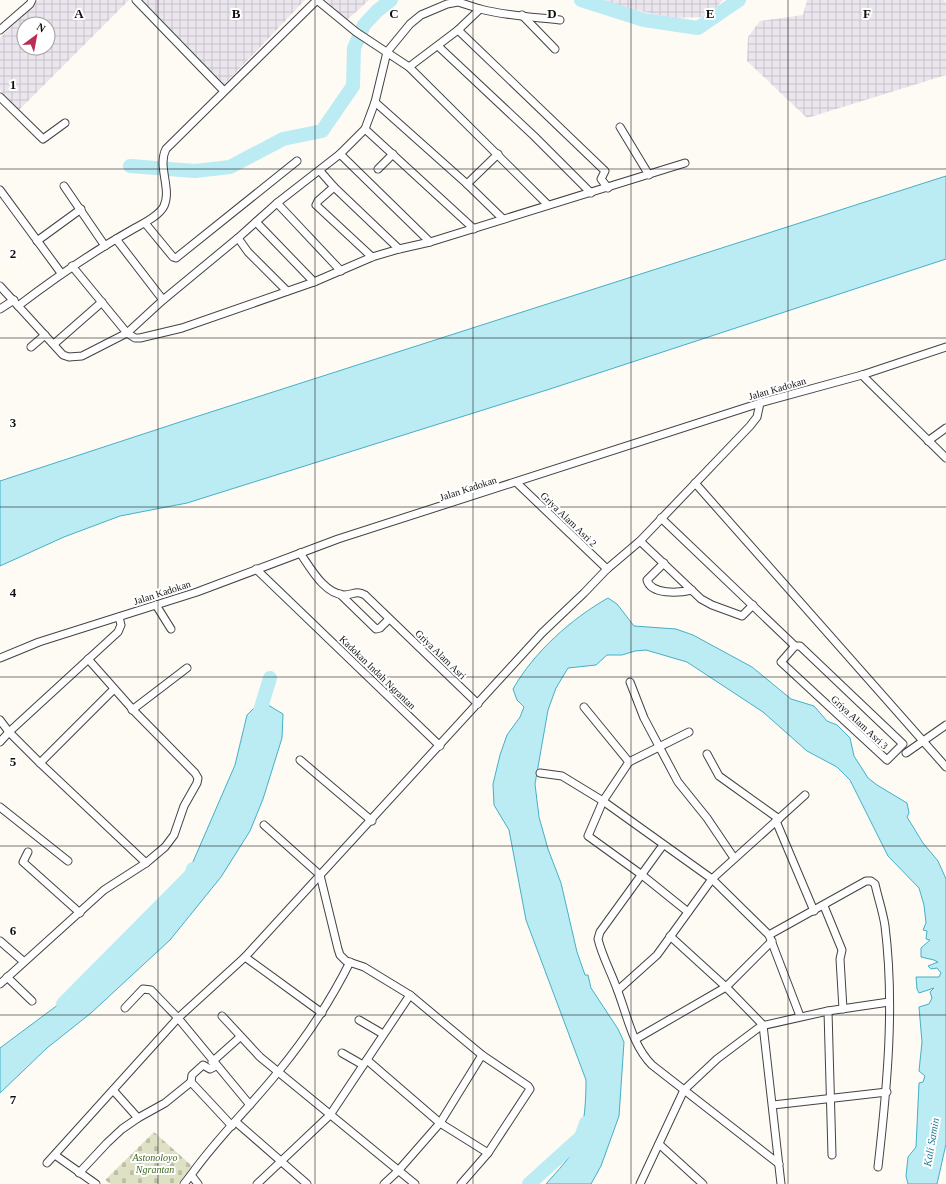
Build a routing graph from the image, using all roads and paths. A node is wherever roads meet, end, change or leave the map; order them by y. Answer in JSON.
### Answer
{"nodes":[{"id":1,"x":32,"y":0,"type":"edge"},
{"id":2,"x":136,"y":0,"type":"edge"},
{"id":3,"x":317,"y":0,"type":"edge"},
{"id":4,"x":480,"y":9,"type":"junction"},
{"id":5,"x":522,"y":15,"type":"junction"},
{"id":6,"x":560,"y":20,"type":"dead end"},
{"id":7,"x":0,"y":30,"type":"edge"},
{"id":8,"x":458,"y":30,"type":"junction"},
{"id":9,"x":438,"y":46,"type":"junction"},
{"id":10,"x":554,"y":49,"type":"dead end"},
{"id":11,"x":387,"y":52,"type":"junction"},
{"id":12,"x":409,"y":66,"type":"junction"},
{"id":13,"x":224,"y":91,"type":"junction"},
{"id":14,"x":0,"y":97,"type":"edge"},
{"id":15,"x":375,"y":102,"type":"junction"},
{"id":16,"x":65,"y":123,"type":"dead end"},
{"id":17,"x":620,"y":127,"type":"dead end"},
{"id":18,"x":365,"y":129,"type":"junction"},
{"id":19,"x":340,"y":154,"type":"junction"},
{"id":20,"x":393,"y":154,"type":"junction"},
{"id":21,"x":498,"y":154,"type":"junction"},
{"id":22,"x":297,"y":160,"type":"dead end"},
{"id":23,"x":685,"y":163,"type":"dead end"},
{"id":24,"x":378,"y":170,"type":"dead end"},
{"id":25,"x":320,"y":171,"type":"junction"},
{"id":26,"x":649,"y":175,"type":"junction"},
{"id":27,"x":467,"y":184,"type":"junction"},
{"id":28,"x":64,"y":186,"type":"dead end"},
{"id":29,"x":334,"y":187,"type":"junction"},
{"id":30,"x":608,"y":188,"type":"junction"},
{"id":31,"x":0,"y":190,"type":"edge"},
{"id":32,"x":591,"y":193,"type":"junction"},
{"id":33,"x":277,"y":203,"type":"junction"},
{"id":34,"x":547,"y":204,"type":"junction"},
{"id":35,"x":81,"y":209,"type":"junction"},
{"id":36,"x":503,"y":219,"type":"junction"},
{"id":37,"x":256,"y":222,"type":"junction"},
{"id":38,"x":145,"y":223,"type":"junction"},
{"id":39,"x":474,"y":229,"type":"junction"},
{"id":40,"x":238,"y":238,"type":"junction"},
{"id":41,"x":116,"y":239,"type":"junction"},
{"id":42,"x":37,"y":241,"type":"junction"},
{"id":43,"x":430,"y":242,"type":"junction"},
{"id":44,"x":105,"y":246,"type":"junction"},
{"id":45,"x":399,"y":249,"type":"junction"},
{"id":46,"x":372,"y":257,"type":"junction"},
{"id":47,"x":72,"y":266,"type":"junction"},
{"id":48,"x":341,"y":271,"type":"junction"},
{"id":49,"x":61,"y":273,"type":"junction"},
{"id":50,"x":314,"y":282,"type":"junction"},
{"id":51,"x":0,"y":286,"type":"edge"},
{"id":52,"x":287,"y":291,"type":"junction"},
{"id":53,"x":163,"y":300,"type":"junction"},
{"id":54,"x":102,"y":302,"type":"junction"},
{"id":55,"x":16,"y":303,"type":"junction"},
{"id":56,"x":0,"y":308,"type":"edge"},
{"id":57,"x":127,"y":333,"type":"junction"},
{"id":58,"x":45,"y":335,"type":"junction"},
{"id":59,"x":54,"y":344,"type":"junction"},
{"id":60,"x":31,"y":347,"type":"dead end"},
{"id":61,"x":946,"y":347,"type":"edge"},
{"id":62,"x":862,"y":375,"type":"junction"},
{"id":63,"x":760,"y":403,"type":"junction"},
{"id":64,"x":946,"y":428,"type":"edge"},
{"id":65,"x":928,"y":441,"type":"junction"},
{"id":66,"x":946,"y":458,"type":"edge"},
{"id":67,"x":517,"y":483,"type":"junction"},
{"id":68,"x":695,"y":483,"type":"junction"},
{"id":69,"x":661,"y":518,"type":"junction"},
{"id":70,"x":640,"y":541,"type":"junction"},
{"id":71,"x":300,"y":553,"type":"junction"},
{"id":72,"x":664,"y":563,"type":"junction"},
{"id":73,"x":256,"y":569,"type":"junction"},
{"id":74,"x":607,"y":569,"type":"junction"},
{"id":75,"x":692,"y":590,"type":"junction"},
{"id":76,"x":340,"y":594,"type":"junction"},
{"id":77,"x":156,"y":605,"type":"junction"},
{"id":78,"x":753,"y":606,"type":"junction"},
{"id":79,"x":119,"y":617,"type":"junction"},
{"id":80,"x":389,"y":619,"type":"junction"},
{"id":81,"x":171,"y":629,"type":"dead end"},
{"id":82,"x":795,"y":646,"type":"junction"},
{"id":83,"x":0,"y":658,"type":"edge"},
{"id":84,"x":88,"y":660,"type":"junction"},
{"id":85,"x":186,"y":668,"type":"dead end"},
{"id":86,"x":630,"y":682,"type":"dead end"},
{"id":87,"x":114,"y":689,"type":"junction"},
{"id":88,"x":478,"y":704,"type":"junction"},
{"id":89,"x":584,"y":707,"type":"dead end"},
{"id":90,"x":132,"y":710,"type":"junction"},
{"id":91,"x":0,"y":720,"type":"edge"},
{"id":92,"x":946,"y":725,"type":"edge"},
{"id":93,"x":9,"y":732,"type":"junction"},
{"id":94,"x":689,"y":732,"type":"dead end"},
{"id":95,"x":922,"y":740,"type":"junction"},
{"id":96,"x":0,"y":742,"type":"edge"},
{"id":97,"x":440,"y":746,"type":"junction"},
{"id":98,"x":660,"y":747,"type":"junction"},
{"id":99,"x":906,"y":753,"type":"dead end"},
{"id":100,"x":707,"y":754,"type":"dead end"},
{"id":101,"x":300,"y":760,"type":"dead end"},
{"id":102,"x":628,"y":762,"type":"junction"},
{"id":103,"x":40,"y":763,"type":"junction"},
{"id":104,"x":946,"y":767,"type":"edge"},
{"id":105,"x":540,"y":773,"type":"dead end"},
{"id":106,"x":805,"y":795,"type":"dead end"},
{"id":107,"x":603,"y":801,"type":"junction"},
{"id":108,"x":0,"y":807,"type":"edge"},
{"id":109,"x":777,"y":820,"type":"junction"},
{"id":110,"x":372,"y":821,"type":"junction"},
{"id":111,"x":264,"y":825,"type":"dead end"},
{"id":112,"x":663,"y":844,"type":"junction"},
{"id":113,"x":28,"y":852,"type":"dead end"},
{"id":114,"x":734,"y":858,"type":"junction"},
{"id":115,"x":68,"y":861,"type":"dead end"},
{"id":116,"x":146,"y":863,"type":"junction"},
{"id":117,"x":320,"y":875,"type":"junction"},
{"id":118,"x":642,"y":875,"type":"junction"},
{"id":119,"x":712,"y":879,"type":"junction"},
{"id":120,"x":824,"y":906,"type":"junction"},
{"id":121,"x":814,"y":911,"type":"junction"},
{"id":122,"x":688,"y":912,"type":"junction"},
{"id":123,"x":80,"y":913,"type":"junction"},
{"id":124,"x":670,"y":936,"type":"junction"},
{"id":125,"x":770,"y":938,"type":"junction"},
{"id":126,"x":0,"y":941,"type":"edge"},
{"id":127,"x":245,"y":957,"type":"junction"},
{"id":128,"x":23,"y":961,"type":"junction"},
{"id":129,"x":350,"y":962,"type":"junction"},
{"id":130,"x":7,"y":977,"type":"junction"},
{"id":131,"x":0,"y":984,"type":"edge"},
{"id":132,"x":726,"y":987,"type":"junction"},
{"id":133,"x":618,"y":990,"type":"junction"},
{"id":134,"x":410,"y":995,"type":"junction"},
{"id":135,"x":32,"y":1000,"type":"dead end"},
{"id":136,"x":890,"y":1002,"type":"junction"},
{"id":137,"x":125,"y":1008,"type":"dead end"},
{"id":138,"x":843,"y":1009,"type":"junction"},
{"id":139,"x":828,"y":1010,"type":"junction"},
{"id":140,"x":322,"y":1013,"type":"junction"},
{"id":141,"x":222,"y":1016,"type":"dead end"},
{"id":142,"x":800,"y":1016,"type":"junction"},
{"id":143,"x":178,"y":1018,"type":"junction"},
{"id":144,"x":359,"y":1020,"type":"dead end"},
{"id":145,"x":763,"y":1025,"type":"junction"},
{"id":146,"x":383,"y":1034,"type":"junction"},
{"id":147,"x":240,"y":1037,"type":"junction"},
{"id":148,"x":636,"y":1039,"type":"junction"},
{"id":149,"x":342,"y":1053,"type":"dead end"},
{"id":150,"x":482,"y":1055,"type":"junction"},
{"id":151,"x":365,"y":1063,"type":"junction"},
{"id":152,"x":214,"y":1064,"type":"junction"},
{"id":153,"x":278,"y":1072,"type":"junction"},
{"id":154,"x":191,"y":1082,"type":"junction"},
{"id":155,"x":113,"y":1090,"type":"junction"},
{"id":156,"x":684,"y":1090,"type":"junction"},
{"id":157,"x":887,"y":1092,"type":"junction"},
{"id":158,"x":830,"y":1099,"type":"junction"},
{"id":159,"x":250,"y":1105,"type":"junction"},
{"id":160,"x":773,"y":1105,"type":"junction"},
{"id":161,"x":330,"y":1115,"type":"junction"},
{"id":162,"x":138,"y":1118,"type":"junction"},
{"id":163,"x":440,"y":1122,"type":"junction"},
{"id":164,"x":234,"y":1124,"type":"junction"},
{"id":165,"x":659,"y":1144,"type":"junction"},
{"id":166,"x":488,"y":1153,"type":"junction"},
{"id":167,"x":55,"y":1155,"type":"junction"},
{"id":168,"x":832,"y":1155,"type":"dead end"},
{"id":169,"x":282,"y":1162,"type":"junction"},
{"id":170,"x":47,"y":1163,"type":"dead end"},
{"id":171,"x":779,"y":1164,"type":"junction"},
{"id":172,"x":878,"y":1167,"type":"dead end"},
{"id":173,"x":398,"y":1171,"type":"junction"},
{"id":174,"x":79,"y":1173,"type":"junction"},
{"id":175,"x":191,"y":1175,"type":"junction"},
{"id":176,"x":643,"y":1183,"type":"edge"},
{"id":177,"x":96,"y":1184,"type":"edge"},
{"id":178,"x":184,"y":1184,"type":"edge"},
{"id":179,"x":198,"y":1184,"type":"edge"},
{"id":180,"x":257,"y":1184,"type":"edge"},
{"id":181,"x":307,"y":1184,"type":"edge"},
{"id":182,"x":384,"y":1184,"type":"edge"},
{"id":183,"x":415,"y":1184,"type":"edge"},
{"id":184,"x":461,"y":1184,"type":"edge"},
{"id":185,"x":703,"y":1184,"type":"edge"},
{"id":186,"x":780,"y":1184,"type":"edge"}],
"edges":[{"from":1,"to":7,"type":"street"},
{"from":2,"to":13,"type":"street"},
{"from":3,"to":11,"type":"street"},
{"from":3,"to":13,"type":"street"},
{"from":4,"to":5,"type":"street"},
{"from":4,"to":8,"type":"street"},
{"from":4,"to":11,"type":"street"},
{"from":5,"to":6,"type":"street"},
{"from":5,"to":10,"type":"street"},
{"from":8,"to":9,"type":"street"},
{"from":8,"to":30,"type":"street"},
{"from":9,"to":12,"type":"street"},
{"from":9,"to":32,"type":"street"},
{"from":11,"to":12,"type":"street"},
{"from":11,"to":15,"type":"street"},
{"from":12,"to":21,"type":"street"},
{"from":13,"to":38,"type":"street"},
{"from":14,"to":16,"type":"street"},
{"from":15,"to":18,"type":"street"},
{"from":15,"to":27,"type":"street"},
{"from":17,"to":26,"type":"street"},
{"from":18,"to":19,"type":"street"},
{"from":18,"to":20,"type":"street"},
{"from":19,"to":25,"type":"street"},
{"from":19,"to":43,"type":"street"},
{"from":20,"to":24,"type":"street"},
{"from":20,"to":39,"type":"street"},
{"from":21,"to":27,"type":"street"},
{"from":21,"to":34,"type":"street"},
{"from":22,"to":38,"type":"street"},
{"from":23,"to":26,"type":"street"},
{"from":25,"to":29,"type":"street"},
{"from":25,"to":33,"type":"street"},
{"from":26,"to":30,"type":"street"},
{"from":27,"to":36,"type":"street"},
{"from":28,"to":35,"type":"street"},
{"from":29,"to":45,"type":"street"},
{"from":29,"to":46,"type":"street"},
{"from":30,"to":32,"type":"street"},
{"from":31,"to":42,"type":"street"},
{"from":32,"to":34,"type":"street"},
{"from":33,"to":37,"type":"street"},
{"from":33,"to":48,"type":"street"},
{"from":34,"to":36,"type":"street"},
{"from":35,"to":42,"type":"street"},
{"from":35,"to":44,"type":"street"},
{"from":36,"to":39,"type":"street"},
{"from":37,"to":40,"type":"street"},
{"from":37,"to":50,"type":"street"},
{"from":38,"to":41,"type":"street"},
{"from":39,"to":43,"type":"street"},
{"from":40,"to":52,"type":"street"},
{"from":40,"to":53,"type":"street"},
{"from":41,"to":44,"type":"street"},
{"from":41,"to":53,"type":"street"},
{"from":42,"to":49,"type":"street"},
{"from":43,"to":45,"type":"street"},
{"from":44,"to":47,"type":"street"},
{"from":45,"to":46,"type":"street"},
{"from":46,"to":48,"type":"street"},
{"from":47,"to":49,"type":"street"},
{"from":47,"to":54,"type":"street"},
{"from":48,"to":50,"type":"street"},
{"from":49,"to":55,"type":"street"},
{"from":50,"to":52,"type":"street"},
{"from":51,"to":55,"type":"street"},
{"from":52,"to":57,"type":"street"},
{"from":53,"to":57,"type":"street"},
{"from":54,"to":57,"type":"street"},
{"from":54,"to":59,"type":"street"},
{"from":55,"to":56,"type":"street"},
{"from":55,"to":58,"type":"street"},
{"from":57,"to":59,"type":"street"},
{"from":58,"to":59,"type":"street"},
{"from":58,"to":60,"type":"street"},
{"from":61,"to":62,"type":"street","name":"Jalan Kadokan"},
{"from":62,"to":63,"type":"street","name":"Jalan Kadokan"},
{"from":62,"to":65,"type":"street"},
{"from":63,"to":67,"type":"street","name":"Jalan Kadokan"},
{"from":63,"to":68,"type":"street"},
{"from":64,"to":65,"type":"street"},
{"from":65,"to":66,"type":"street"},
{"from":67,"to":71,"type":"street","name":"Jalan Kadokan"},
{"from":67,"to":74,"type":"street","name":"Griya Alam Asri 2"},
{"from":68,"to":69,"type":"street"},
{"from":68,"to":95,"type":"street"},
{"from":69,"to":70,"type":"street"},
{"from":69,"to":78,"type":"street","name":"Griya Alam Asri 3"},
{"from":70,"to":72,"type":"street"},
{"from":70,"to":74,"type":"street"},
{"from":71,"to":73,"type":"street","name":"Jalan Kadokan"},
{"from":71,"to":76,"type":"street","name":"Griya Alam Asri"},
{"from":72,"to":75,"type":"street"},
{"from":72,"to":75,"type":"street"},
{"from":73,"to":77,"type":"street","name":"Jalan Kadokan"},
{"from":73,"to":97,"type":"street","name":"Kadokan Indah Ngrantan"},
{"from":74,"to":88,"type":"street"},
{"from":75,"to":78,"type":"street"},
{"from":76,"to":80,"type":"street","name":"Griya Alam Asri"},
{"from":76,"to":80,"type":"street","name":"Griya Alam Asri"},
{"from":77,"to":79,"type":"street","name":"Jalan Kadokan"},
{"from":77,"to":81,"type":"street"},
{"from":78,"to":82,"type":"street","name":"Griya Alam Asri 3"},
{"from":79,"to":83,"type":"street","name":"Jalan Kadokan"},
{"from":79,"to":84,"type":"street"},
{"from":80,"to":88,"type":"street","name":"Griya Alam Asri"},
{"from":82,"to":82,"type":"street","name":"Griya Alam Asri 3"},
{"from":84,"to":87,"type":"street"},
{"from":84,"to":93,"type":"street"},
{"from":85,"to":90,"type":"street"},
{"from":86,"to":98,"type":"street"},
{"from":87,"to":90,"type":"street"},
{"from":87,"to":103,"type":"street"},
{"from":88,"to":97,"type":"street"},
{"from":89,"to":102,"type":"street"},
{"from":90,"to":116,"type":"street"},
{"from":91,"to":93,"type":"street"},
{"from":92,"to":95,"type":"street"},
{"from":93,"to":96,"type":"street"},
{"from":93,"to":103,"type":"street"},
{"from":94,"to":98,"type":"street"},
{"from":95,"to":99,"type":"street"},
{"from":95,"to":104,"type":"street"},
{"from":97,"to":110,"type":"street"},
{"from":98,"to":102,"type":"street"},
{"from":98,"to":114,"type":"street"},
{"from":100,"to":109,"type":"street"},
{"from":101,"to":110,"type":"street"},
{"from":102,"to":107,"type":"street"},
{"from":103,"to":116,"type":"street"},
{"from":105,"to":107,"type":"street"},
{"from":106,"to":109,"type":"street"},
{"from":107,"to":112,"type":"street"},
{"from":107,"to":118,"type":"street"},
{"from":108,"to":115,"type":"street"},
{"from":109,"to":114,"type":"street"},
{"from":109,"to":121,"type":"street"},
{"from":110,"to":117,"type":"street"},
{"from":111,"to":117,"type":"street"},
{"from":112,"to":118,"type":"street"},
{"from":112,"to":119,"type":"street"},
{"from":113,"to":123,"type":"street"},
{"from":114,"to":119,"type":"street"},
{"from":116,"to":123,"type":"street"},
{"from":117,"to":127,"type":"street"},
{"from":117,"to":129,"type":"street"},
{"from":118,"to":122,"type":"street"},
{"from":118,"to":133,"type":"street"},
{"from":119,"to":122,"type":"street"},
{"from":119,"to":125,"type":"street"},
{"from":120,"to":121,"type":"street"},
{"from":120,"to":136,"type":"street"},
{"from":120,"to":138,"type":"street"},
{"from":121,"to":125,"type":"street"},
{"from":122,"to":124,"type":"street"},
{"from":123,"to":128,"type":"street"},
{"from":124,"to":132,"type":"street"},
{"from":124,"to":133,"type":"street"},
{"from":125,"to":132,"type":"street"},
{"from":125,"to":142,"type":"street"},
{"from":126,"to":128,"type":"street"},
{"from":127,"to":140,"type":"street"},
{"from":127,"to":143,"type":"street"},
{"from":128,"to":130,"type":"street"},
{"from":129,"to":134,"type":"street"},
{"from":129,"to":140,"type":"street"},
{"from":130,"to":131,"type":"street"},
{"from":130,"to":135,"type":"street"},
{"from":132,"to":145,"type":"street"},
{"from":132,"to":148,"type":"street"},
{"from":133,"to":148,"type":"street"},
{"from":134,"to":146,"type":"street"},
{"from":134,"to":150,"type":"street"},
{"from":136,"to":138,"type":"street"},
{"from":136,"to":157,"type":"street"},
{"from":137,"to":143,"type":"street"},
{"from":138,"to":139,"type":"street"},
{"from":139,"to":142,"type":"street"},
{"from":139,"to":158,"type":"street"},
{"from":140,"to":153,"type":"street"},
{"from":141,"to":147,"type":"street"},
{"from":142,"to":145,"type":"street"},
{"from":143,"to":152,"type":"street"},
{"from":143,"to":155,"type":"street"},
{"from":144,"to":146,"type":"street"},
{"from":145,"to":156,"type":"street"},
{"from":145,"to":160,"type":"street"},
{"from":146,"to":151,"type":"street"},
{"from":147,"to":152,"type":"street"},
{"from":147,"to":153,"type":"street"},
{"from":148,"to":156,"type":"street"},
{"from":149,"to":151,"type":"street"},
{"from":150,"to":163,"type":"street"},
{"from":150,"to":166,"type":"street"},
{"from":151,"to":161,"type":"street"},
{"from":151,"to":163,"type":"street"},
{"from":152,"to":154,"type":"street"},
{"from":152,"to":159,"type":"street"},
{"from":153,"to":159,"type":"street"},
{"from":153,"to":161,"type":"street"},
{"from":154,"to":162,"type":"street"},
{"from":154,"to":164,"type":"street"},
{"from":155,"to":162,"type":"street"},
{"from":155,"to":167,"type":"street"},
{"from":156,"to":165,"type":"street"},
{"from":156,"to":171,"type":"street"},
{"from":157,"to":158,"type":"street"},
{"from":157,"to":172,"type":"street"},
{"from":158,"to":160,"type":"street"},
{"from":158,"to":168,"type":"street"},
{"from":159,"to":164,"type":"street"},
{"from":160,"to":171,"type":"street"},
{"from":161,"to":169,"type":"street"},
{"from":161,"to":173,"type":"street"},
{"from":162,"to":174,"type":"street"},
{"from":163,"to":166,"type":"street"},
{"from":163,"to":173,"type":"street"},
{"from":164,"to":169,"type":"street"},
{"from":164,"to":175,"type":"street"},
{"from":165,"to":176,"type":"street"},
{"from":165,"to":185,"type":"street"},
{"from":166,"to":184,"type":"street"},
{"from":167,"to":170,"type":"street"},
{"from":167,"to":174,"type":"street"},
{"from":169,"to":180,"type":"street"},
{"from":169,"to":181,"type":"street"},
{"from":171,"to":186,"type":"street"},
{"from":173,"to":182,"type":"street"},
{"from":173,"to":183,"type":"street"},
{"from":174,"to":177,"type":"street"},
{"from":175,"to":178,"type":"street"},
{"from":175,"to":179,"type":"street"}]}
